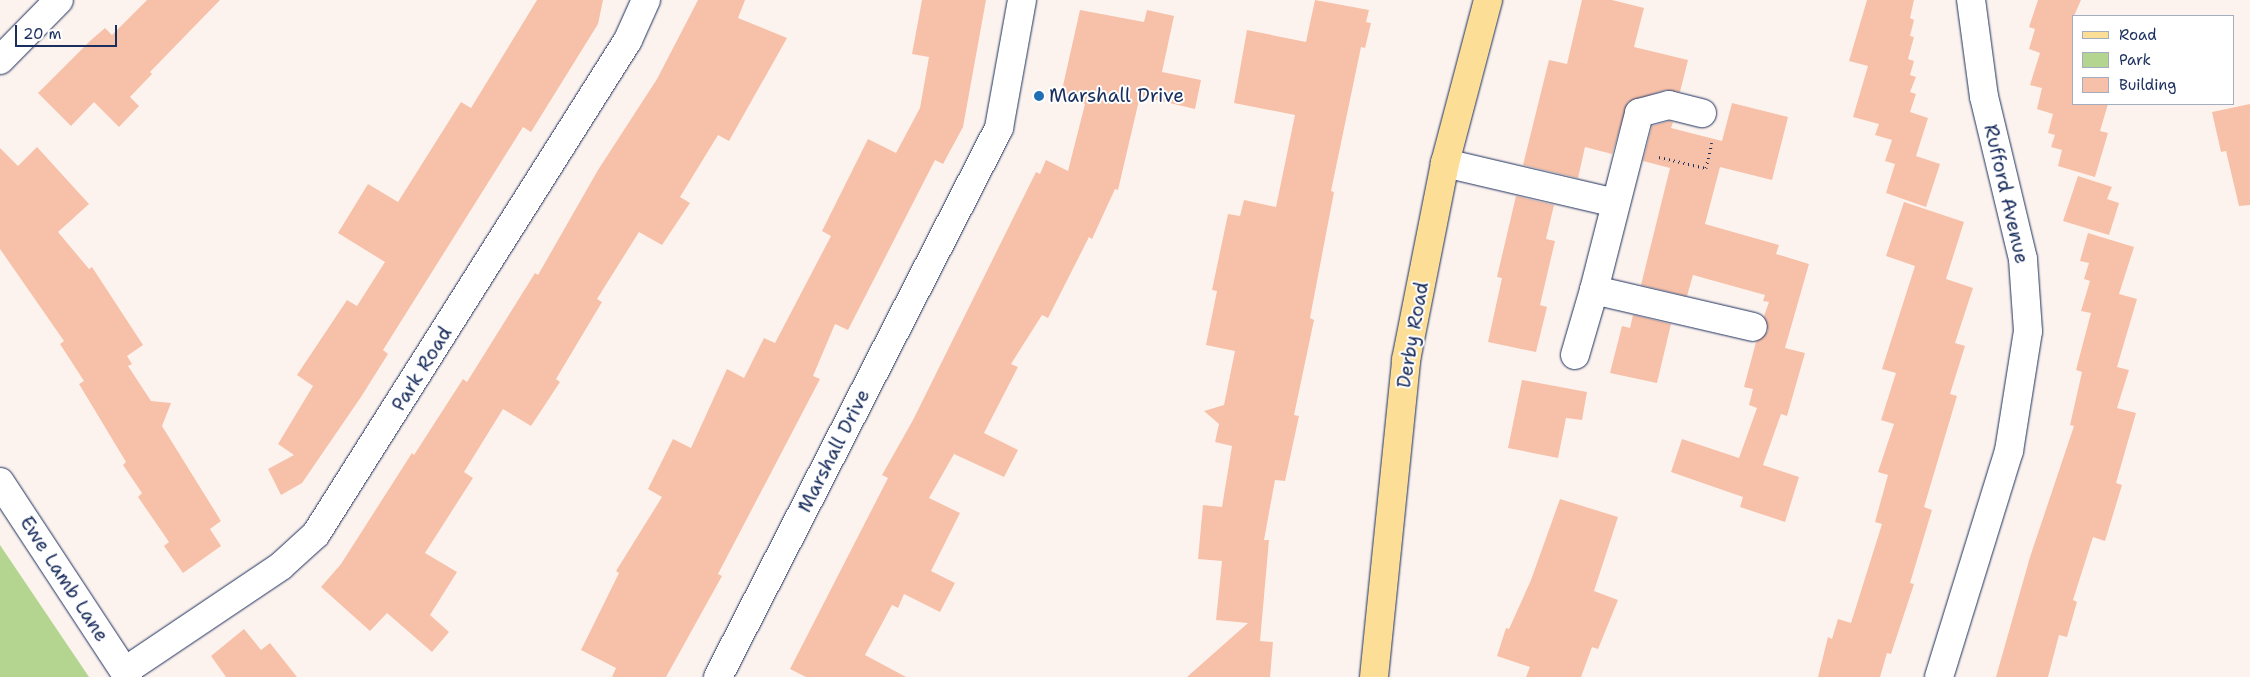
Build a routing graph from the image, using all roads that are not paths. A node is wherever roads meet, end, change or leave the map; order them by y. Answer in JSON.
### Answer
{"nodes":[{"id":1,"x":60,"y":0,"type":"edge"},
{"id":2,"x":646,"y":0,"type":"edge"},
{"id":3,"x":1022,"y":0,"type":"edge"},
{"id":4,"x":1488,"y":0,"type":"edge"},
{"id":5,"x":1971,"y":0,"type":"edge"},
{"id":6,"x":0,"y":60,"type":"edge"},
{"id":7,"x":1708,"y":123,"type":"road end"},
{"id":8,"x":1445,"y":163,"type":"junction"},
{"id":9,"x":1615,"y":202,"type":"junction"},
{"id":10,"x":1594,"y":290,"type":"junction"},
{"id":11,"x":1753,"y":327,"type":"dead end"},
{"id":12,"x":1575,"y":355,"type":"dead end"},
{"id":13,"x":0,"y":482,"type":"edge"},
{"id":14,"x":126,"y":674,"type":"edge"},
{"id":15,"x":718,"y":677,"type":"edge"},
{"id":16,"x":1374,"y":677,"type":"edge"},
{"id":17,"x":1939,"y":677,"type":"edge"}],
"edges":[{"from":1,"to":6,"type":"street"},
{"from":2,"to":14,"type":"street","name":"Park Road"},
{"from":3,"to":15,"type":"street","name":"Marshall Drive"},
{"from":4,"to":8,"type":"main road","name":"Derby Road"},
{"from":5,"to":17,"type":"street","name":"Rufford Avenue"},
{"from":7,"to":9,"type":"street"},
{"from":8,"to":9,"type":"street"},
{"from":8,"to":16,"type":"main road","name":"Derby Road"},
{"from":9,"to":10,"type":"street"},
{"from":10,"to":11,"type":"street"},
{"from":10,"to":12,"type":"street"},
{"from":13,"to":14,"type":"street","name":"Ewe Lamb Lane"}]}
